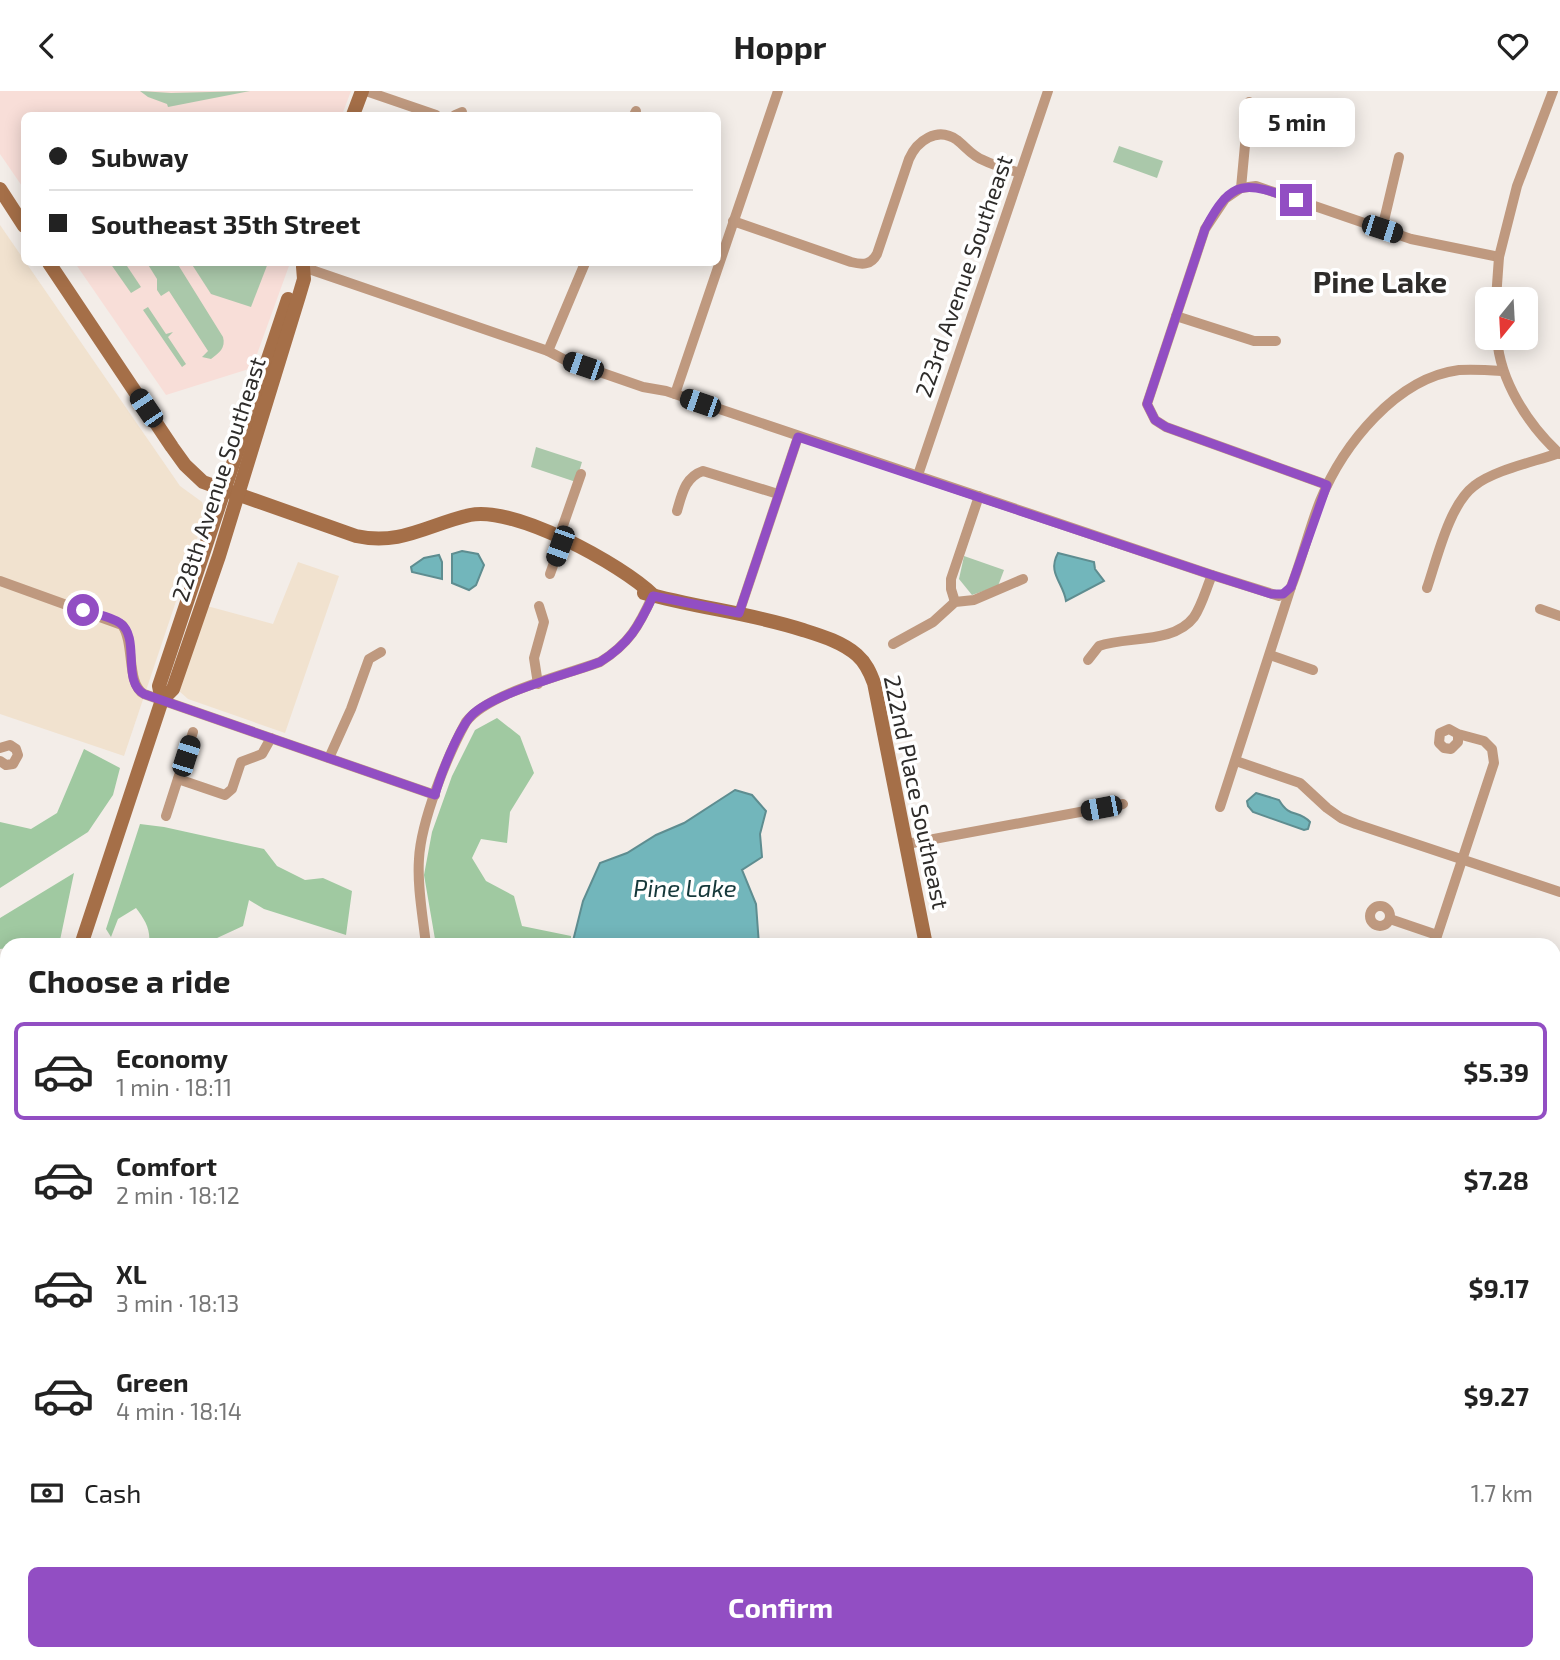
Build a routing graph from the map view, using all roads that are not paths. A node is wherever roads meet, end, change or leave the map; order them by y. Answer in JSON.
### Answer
{"nodes":[{"id":1,"x":364,"y":91,"type":"edge"},
{"id":2,"x":778,"y":91,"type":"edge"},
{"id":3,"x":1048,"y":91,"type":"edge"},
{"id":4,"x":1553,"y":91,"type":"edge"},
{"id":5,"x":1249,"y":103,"type":"dead end"},
{"id":6,"x":354,"y":112,"type":"edge"},
{"id":7,"x":427,"y":112,"type":"edge"},
{"id":8,"x":1399,"y":157,"type":"dead end"},
{"id":9,"x":1020,"y":173,"type":"junction"},
{"id":10,"x":1241,"y":188,"type":"junction"},
{"id":11,"x":0,"y":189,"type":"edge"},
{"id":12,"x":21,"y":221,"type":"edge"},
{"id":13,"x":733,"y":221,"type":"junction"},
{"id":14,"x":1382,"y":229,"type":"junction"},
{"id":15,"x":721,"y":257,"type":"edge"},
{"id":16,"x":1499,"y":257,"type":"junction"},
{"id":17,"x":51,"y":266,"type":"edge"},
{"id":18,"x":303,"y":266,"type":"edge"},
{"id":19,"x":306,"y":266,"type":"edge"},
{"id":20,"x":584,"y":266,"type":"edge"},
{"id":21,"x":718,"y":266,"type":"edge"},
{"id":22,"x":1497,"y":287,"type":"edge"},
{"id":23,"x":1176,"y":316,"type":"junction"},
{"id":24,"x":1276,"y":341,"type":"dead end"},
{"id":25,"x":1499,"y":350,"type":"edge"},
{"id":26,"x":548,"y":351,"type":"junction"},
{"id":27,"x":1502,"y":371,"type":"junction"},
{"id":28,"x":675,"y":394,"type":"junction"},
{"id":29,"x":798,"y":437,"type":"junction"},
{"id":30,"x":1559,"y":453,"type":"edge"},
{"id":31,"x":581,"y":474,"type":"dead end"},
{"id":32,"x":918,"y":475,"type":"junction"},
{"id":33,"x":1327,"y":485,"type":"junction"},
{"id":34,"x":232,"y":494,"type":"junction"},
{"id":35,"x":778,"y":494,"type":"junction"},
{"id":36,"x":979,"y":496,"type":"junction"},
{"id":37,"x":677,"y":511,"type":"dead end"},
{"id":38,"x":559,"y":541,"type":"junction"},
{"id":39,"x":550,"y":573,"type":"dead end"},
{"id":40,"x":1212,"y":575,"type":"junction"},
{"id":41,"x":1023,"y":579,"type":"dead end"},
{"id":42,"x":0,"y":581,"type":"edge"},
{"id":43,"x":1427,"y":588,"type":"dead end"},
{"id":44,"x":1287,"y":591,"type":"junction"},
{"id":45,"x":653,"y":596,"type":"junction"},
{"id":46,"x":955,"y":602,"type":"junction"},
{"id":47,"x":539,"y":606,"type":"dead end"},
{"id":48,"x":1540,"y":609,"type":"dead end"},
{"id":49,"x":739,"y":613,"type":"junction"},
{"id":50,"x":1560,"y":616,"type":"edge"},
{"id":51,"x":893,"y":644,"type":"dead end"},
{"id":52,"x":381,"y":652,"type":"dead end"},
{"id":53,"x":1270,"y":655,"type":"junction"},
{"id":54,"x":1088,"y":660,"type":"dead end"},
{"id":55,"x":1313,"y":670,"type":"dead end"},
{"id":56,"x":538,"y":684,"type":"junction"},
{"id":57,"x":162,"y":701,"type":"junction"},
{"id":58,"x":193,"y":732,"type":"dead end"},
{"id":59,"x":1458,"y":734,"type":"dead end"},
{"id":60,"x":271,"y":738,"type":"junction"},
{"id":61,"x":1,"y":745,"type":"edge"},
{"id":62,"x":329,"y":758,"type":"junction"},
{"id":63,"x":0,"y":761,"type":"edge"},
{"id":64,"x":1236,"y":761,"type":"junction"},
{"id":65,"x":178,"y":779,"type":"junction"},
{"id":66,"x":435,"y":795,"type":"junction"},
{"id":67,"x":1123,"y":804,"type":"dead end"},
{"id":68,"x":1220,"y":807,"type":"dead end"},
{"id":69,"x":166,"y":815,"type":"dead end"},
{"id":70,"x":907,"y":844,"type":"junction"},
{"id":71,"x":1461,"y":860,"type":"junction"},
{"id":72,"x":1560,"y":893,"type":"edge"},
{"id":73,"x":1390,"y":919,"type":"dead end"},
{"id":74,"x":83,"y":938,"type":"edge"},
{"id":75,"x":425,"y":938,"type":"edge"},
{"id":76,"x":925,"y":938,"type":"edge"},
{"id":77,"x":1431,"y":938,"type":"edge"},
{"id":78,"x":1436,"y":938,"type":"edge"}],
"edges":[{"from":1,"to":6,"type":"main road"},
{"from":1,"to":7,"type":"street"},
{"from":2,"to":13,"type":"street"},
{"from":3,"to":9,"type":"street","name":"223rd Avenue Southeast"},
{"from":4,"to":16,"type":"street"},
{"from":5,"to":10,"type":"street"},
{"from":8,"to":14,"type":"street"},
{"from":9,"to":13,"type":"street"},
{"from":9,"to":32,"type":"street","name":"223rd Avenue Southeast"},
{"from":10,"to":14,"type":"street"},
{"from":10,"to":23,"type":"street"},
{"from":11,"to":12,"type":"main road"},
{"from":13,"to":15,"type":"street"},
{"from":14,"to":16,"type":"street"},
{"from":16,"to":22,"type":"street"},
{"from":17,"to":34,"type":"main road"},
{"from":18,"to":34,"type":"main road","name":"228th Avenue Southeast"},
{"from":19,"to":26,"type":"street"},
{"from":20,"to":26,"type":"street"},
{"from":21,"to":28,"type":"street"},
{"from":23,"to":24,"type":"street"},
{"from":23,"to":33,"type":"street"},
{"from":25,"to":27,"type":"street"},
{"from":26,"to":28,"type":"street"},
{"from":27,"to":30,"type":"street"},
{"from":27,"to":33,"type":"street"},
{"from":28,"to":29,"type":"street"},
{"from":29,"to":32,"type":"street"},
{"from":29,"to":35,"type":"street"},
{"from":30,"to":43,"type":"street"},
{"from":31,"to":38,"type":"street"},
{"from":32,"to":36,"type":"street"},
{"from":33,"to":44,"type":"street"},
{"from":34,"to":38,"type":"main road"},
{"from":34,"to":57,"type":"main road","name":"228th Avenue Southeast"},
{"from":35,"to":37,"type":"street"},
{"from":35,"to":49,"type":"street"},
{"from":36,"to":40,"type":"street"},
{"from":36,"to":46,"type":"street"},
{"from":38,"to":39,"type":"street"},
{"from":38,"to":45,"type":"main road"},
{"from":40,"to":44,"type":"street"},
{"from":40,"to":54,"type":"street"},
{"from":41,"to":46,"type":"street"},
{"from":42,"to":57,"type":"street"},
{"from":44,"to":53,"type":"street"},
{"from":45,"to":49,"type":"main road","name":"222nd Place Southeast"},
{"from":45,"to":56,"type":"street"},
{"from":46,"to":51,"type":"street"},
{"from":47,"to":56,"type":"street"},
{"from":48,"to":50,"type":"street"},
{"from":49,"to":70,"type":"main road","name":"222nd Place Southeast"},
{"from":52,"to":62,"type":"street"},
{"from":53,"to":55,"type":"street"},
{"from":53,"to":64,"type":"street"},
{"from":56,"to":66,"type":"street"},
{"from":57,"to":60,"type":"street"},
{"from":57,"to":74,"type":"main road","name":"228th Avenue Southeast"},
{"from":58,"to":65,"type":"street"},
{"from":59,"to":71,"type":"street"},
{"from":60,"to":62,"type":"street"},
{"from":60,"to":65,"type":"street"},
{"from":61,"to":63,"type":"street"},
{"from":62,"to":66,"type":"street"},
{"from":64,"to":68,"type":"street"},
{"from":64,"to":71,"type":"street"},
{"from":65,"to":69,"type":"street"},
{"from":66,"to":75,"type":"street"},
{"from":67,"to":70,"type":"street"},
{"from":70,"to":76,"type":"main road","name":"222nd Place Southeast"},
{"from":71,"to":72,"type":"street"},
{"from":71,"to":78,"type":"street"},
{"from":73,"to":77,"type":"street"}]}
